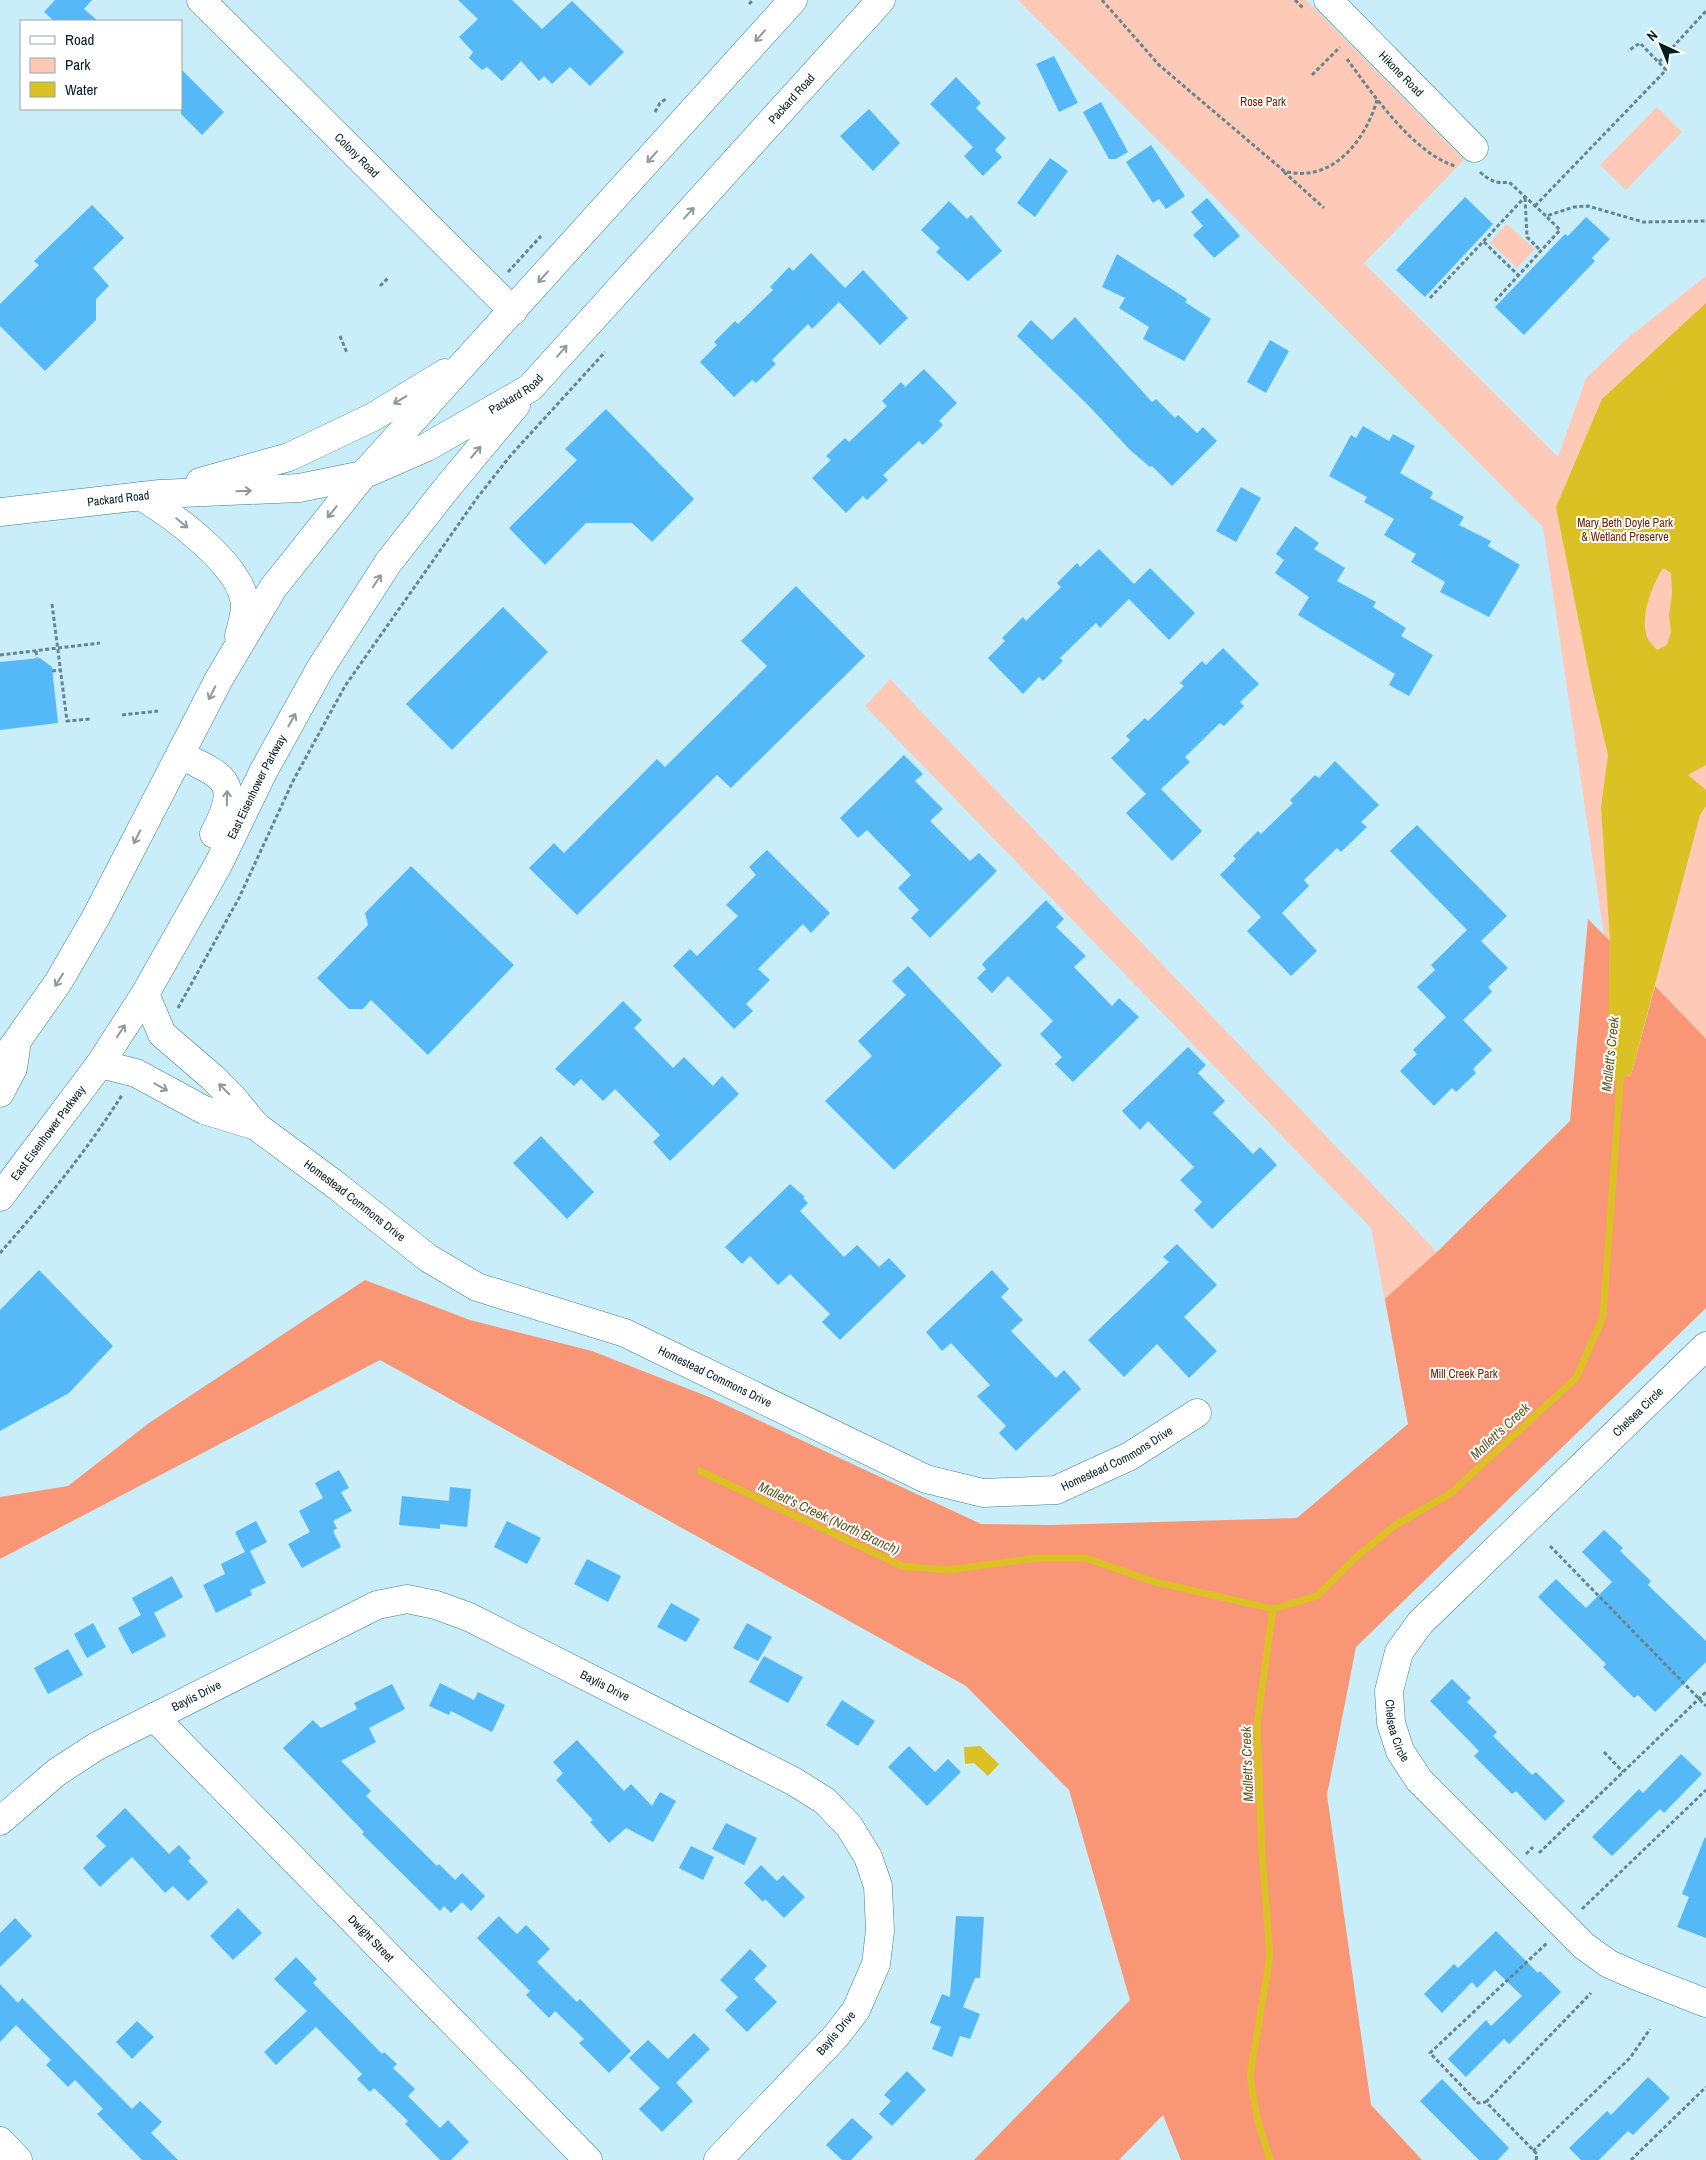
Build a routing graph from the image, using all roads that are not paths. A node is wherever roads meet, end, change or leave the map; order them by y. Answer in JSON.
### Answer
{"nodes":[{"id":1,"x":201,"y":0,"type":"edge"},
{"id":2,"x":793,"y":0,"type":"edge"},
{"id":3,"x":859,"y":0,"type":"edge"},
{"id":4,"x":881,"y":0,"type":"edge"},
{"id":5,"x":1318,"y":6,"type":"edge"},
{"id":6,"x":791,"y":99,"type":"junction"},
{"id":7,"x":1470,"y":162,"type":"road end"},
{"id":8,"x":513,"y":311,"type":"junction"},
{"id":9,"x":472,"y":356,"type":"junction"},
{"id":10,"x":530,"y":388,"type":"junction"},
{"id":11,"x":363,"y":475,"type":"junction"},
{"id":12,"x":151,"y":495,"type":"junction"},
{"id":13,"x":0,"y":512,"type":"edge"},
{"id":14,"x":236,"y":651,"type":"junction"},
{"id":15,"x":180,"y":755,"type":"junction"},
{"id":16,"x":194,"y":909,"type":"junction"},
{"id":17,"x":145,"y":994,"type":"junction"},
{"id":18,"x":17,"y":1042,"type":"junction"},
{"id":19,"x":0,"y":1064,"type":"edge"},
{"id":20,"x":100,"y":1064,"type":"junction"},
{"id":21,"x":0,"y":1093,"type":"edge"},
{"id":22,"x":256,"y":1126,"type":"junction"},
{"id":23,"x":0,"y":1198,"type":"edge"},
{"id":24,"x":1706,"y":1346,"type":"edge"},
{"id":25,"x":1197,"y":1413,"type":"dead end"},
{"id":26,"x":154,"y":1717,"type":"junction"},
{"id":27,"x":0,"y":1821,"type":"edge"},
{"id":28,"x":1706,"y":2003,"type":"edge"},
{"id":29,"x":0,"y":2141,"type":"edge"},
{"id":30,"x":18,"y":2160,"type":"edge"},
{"id":31,"x":588,"y":2160,"type":"edge"},
{"id":32,"x":718,"y":2160,"type":"edge"}],
"edges":[{"from":1,"to":8,"type":"street","name":"Colony Road"},
{"from":2,"to":8,"type":"street","one_way":true},
{"from":3,"to":6,"type":"street"},
{"from":4,"to":6,"type":"street","name":"Packard Road"},
{"from":5,"to":7,"type":"street","name":"Hikone Road"},
{"from":10,"to":6,"type":"street","name":"Packard Road","one_way":true},
{"from":8,"to":9,"type":"street"},
{"from":9,"to":11,"type":"street"},
{"from":9,"to":12,"type":"street","one_way":true},
{"from":10,"to":11,"type":"street","name":"Packard Road"},
{"from":16,"to":10,"type":"street","name":"East Eisenhower Parkway","one_way":true},
{"from":12,"to":11,"type":"street","name":"Packard Road","one_way":true},
{"from":11,"to":14,"type":"street","one_way":true},
{"from":12,"to":13,"type":"street","name":"Packard Road"},
{"from":12,"to":14,"type":"street","one_way":true},
{"from":14,"to":15,"type":"street","one_way":true},
{"from":16,"to":15,"type":"street","one_way":true},
{"from":15,"to":18,"type":"street","one_way":true},
{"from":16,"to":17,"type":"street","name":"East Eisenhower Parkway"},
{"from":20,"to":17,"type":"street","name":"East Eisenhower Parkway","one_way":true},
{"from":22,"to":17,"type":"street","name":"Homestead Commons Drive","one_way":true},
{"from":18,"to":19,"type":"street"},
{"from":18,"to":21,"type":"street"},
{"from":20,"to":22,"type":"street","name":"Homestead Commons Drive","one_way":true},
{"from":20,"to":23,"type":"street","name":"East Eisenhower Parkway"},
{"from":22,"to":25,"type":"street","name":"Homestead Commons Drive"},
{"from":24,"to":28,"type":"street","name":"Chelsea Circle"},
{"from":26,"to":27,"type":"street","name":"Baylis Drive"},
{"from":26,"to":31,"type":"street","name":"Dwight Street"},
{"from":26,"to":32,"type":"street","name":"Baylis Drive"},
{"from":29,"to":30,"type":"street"}]}
